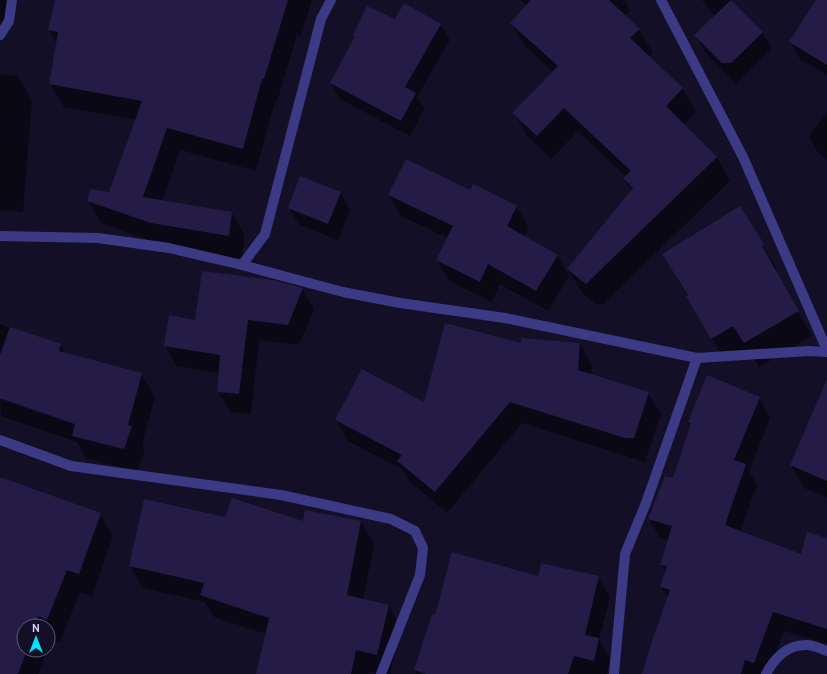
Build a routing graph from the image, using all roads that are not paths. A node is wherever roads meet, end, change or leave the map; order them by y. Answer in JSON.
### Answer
{"nodes":[{"id":1,"x":12,"y":0,"type":"edge"},
{"id":2,"x":330,"y":0,"type":"edge"},
{"id":3,"x":661,"y":0,"type":"edge"},
{"id":4,"x":0,"y":35,"type":"edge"},
{"id":5,"x":0,"y":236,"type":"edge"},
{"id":6,"x":242,"y":265,"type":"junction"},
{"id":7,"x":827,"y":351,"type":"edge"},
{"id":8,"x":697,"y":358,"type":"junction"},
{"id":9,"x":0,"y":440,"type":"edge"},
{"id":10,"x":827,"y":651,"type":"edge"},
{"id":11,"x":381,"y":674,"type":"edge"},
{"id":12,"x":614,"y":674,"type":"edge"},
{"id":13,"x":766,"y":674,"type":"edge"}],
"edges":[{"from":1,"to":4,"type":"street"},
{"from":2,"to":6,"type":"street"},
{"from":3,"to":7,"type":"street"},
{"from":5,"to":6,"type":"street"},
{"from":6,"to":8,"type":"street"},
{"from":7,"to":8,"type":"street"},
{"from":8,"to":12,"type":"street"},
{"from":9,"to":11,"type":"street"},
{"from":10,"to":13,"type":"street"}]}
